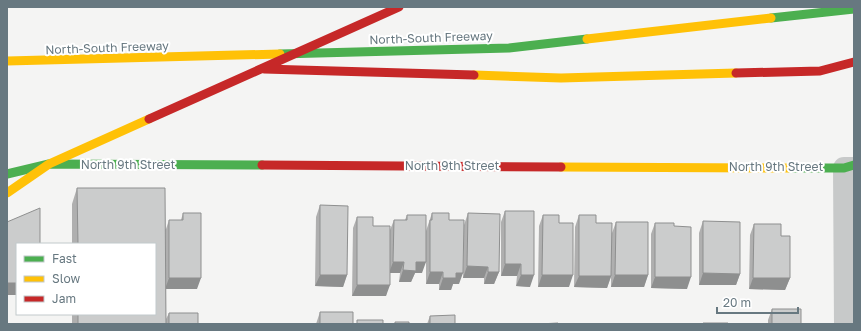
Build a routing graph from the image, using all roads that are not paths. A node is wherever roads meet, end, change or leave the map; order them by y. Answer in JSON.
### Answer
{"nodes":[{"id":1,"x":398,"y":7,"type":"edge"},
{"id":2,"x":854,"y":9,"type":"edge"},
{"id":3,"x":7,"y":61,"type":"edge"},
{"id":4,"x":45,"y":61,"type":"junction"},
{"id":5,"x":854,"y":62,"type":"edge"},
{"id":6,"x":188,"y":66,"type":"dead end"},
{"id":7,"x":243,"y":68,"type":"dead end"},
{"id":8,"x":49,"y":164,"type":"junction"},
{"id":9,"x":851,"y":167,"type":"edge"},
{"id":10,"x":7,"y":174,"type":"edge"},
{"id":11,"x":7,"y":193,"type":"edge"},
{"id":12,"x":845,"y":324,"type":"edge"}],
"edges":[{"from":1,"to":8,"type":"main road"},
{"from":2,"to":4,"type":"main road","name":"North-South Freeway"},
{"from":3,"to":4,"type":"main road","name":"North-South Freeway"},
{"from":4,"to":6,"type":"main road"},
{"from":5,"to":7,"type":"main road"},
{"from":8,"to":9,"type":"main road","name":"North 9th Street"},
{"from":8,"to":10,"type":"main road"},
{"from":8,"to":11,"type":"main road"},
{"from":9,"to":12,"type":"street"}]}
